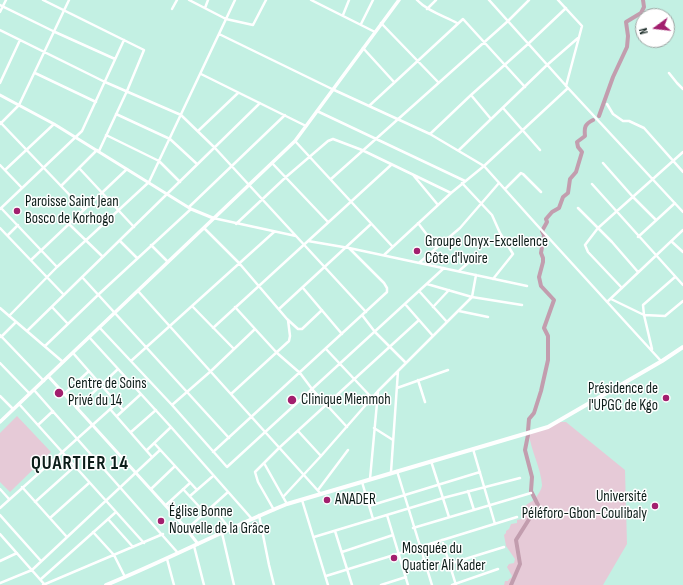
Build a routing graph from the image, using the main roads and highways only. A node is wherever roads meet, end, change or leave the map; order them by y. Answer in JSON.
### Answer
{"nodes":[{"id":1,"x":399,"y":0,"type":"edge"},
{"id":2,"x":683,"y":347,"type":"edge"},
{"id":3,"x":0,"y":422,"type":"edge"},
{"id":4,"x":106,"y":585,"type":"edge"}],
"edges":[{"from":1,"to":3,"type":"main road"},
{"from":2,"to":4,"type":"main road"}]}
